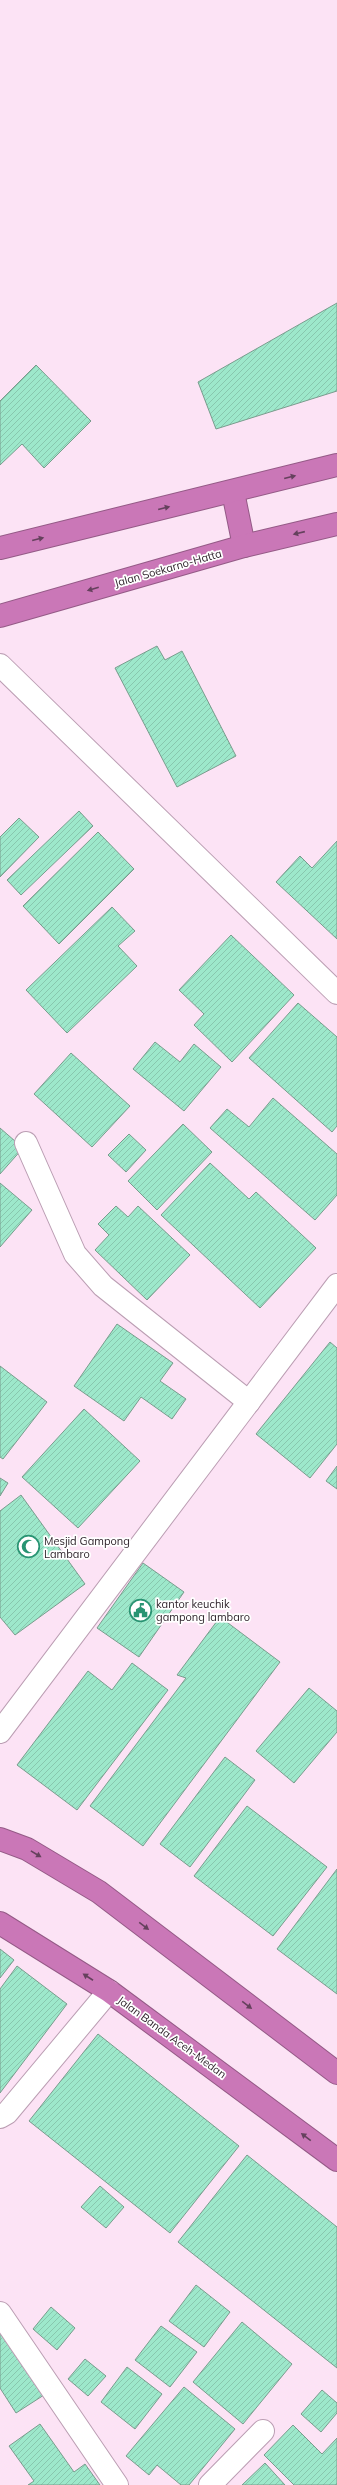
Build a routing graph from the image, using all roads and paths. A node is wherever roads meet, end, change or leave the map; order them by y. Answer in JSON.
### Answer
{"nodes":[{"id":1,"x":337,"y":465,"type":"edge"},
{"id":2,"x":233,"y":492,"type":"junction"},
{"id":3,"x":337,"y":524,"type":"edge"},
{"id":4,"x":244,"y":546,"type":"junction"},
{"id":5,"x":0,"y":548,"type":"edge"},
{"id":6,"x":0,"y":616,"type":"edge"},
{"id":7,"x":0,"y":666,"type":"edge"},
{"id":8,"x":337,"y":993,"type":"edge"},
{"id":9,"x":26,"y":1143,"type":"dead end"},
{"id":10,"x":337,"y":1285,"type":"edge"},
{"id":11,"x":250,"y":1402,"type":"junction"},
{"id":12,"x":0,"y":1732,"type":"edge"},
{"id":13,"x":0,"y":1839,"type":"edge"},
{"id":14,"x":0,"y":1923,"type":"edge"},
{"id":15,"x":109,"y":1991,"type":"junction"},
{"id":16,"x":337,"y":2073,"type":"edge"},
{"id":17,"x":0,"y":2118,"type":"edge"},
{"id":18,"x":337,"y":2160,"type":"edge"},
{"id":19,"x":0,"y":2313,"type":"edge"},
{"id":20,"x":263,"y":2431,"type":"dead end"},
{"id":21,"x":117,"y":2485,"type":"edge"},
{"id":22,"x":210,"y":2485,"type":"edge"}],
"edges":[{"from":2,"to":1,"type":"highway","one_way":true},
{"from":2,"to":4,"type":"highway"},
{"from":5,"to":2,"type":"highway","one_way":true},
{"from":3,"to":4,"type":"highway","name":"Jalan Soekarno-Hatta","one_way":true},
{"from":4,"to":6,"type":"highway","name":"Jalan Soekarno-Hatta","one_way":true},
{"from":7,"to":8,"type":"street"},
{"from":9,"to":11,"type":"street"},
{"from":10,"to":11,"type":"street"},
{"from":11,"to":12,"type":"street"},
{"from":13,"to":16,"type":"highway","one_way":true},
{"from":15,"to":14,"type":"highway","name":"Jalan Banda Aceh-Medan","one_way":true},
{"from":15,"to":17,"type":"street"},
{"from":18,"to":15,"type":"highway","name":"Jalan Banda Aceh-Medan","one_way":true},
{"from":19,"to":21,"type":"street"},
{"from":20,"to":22,"type":"street"}]}
